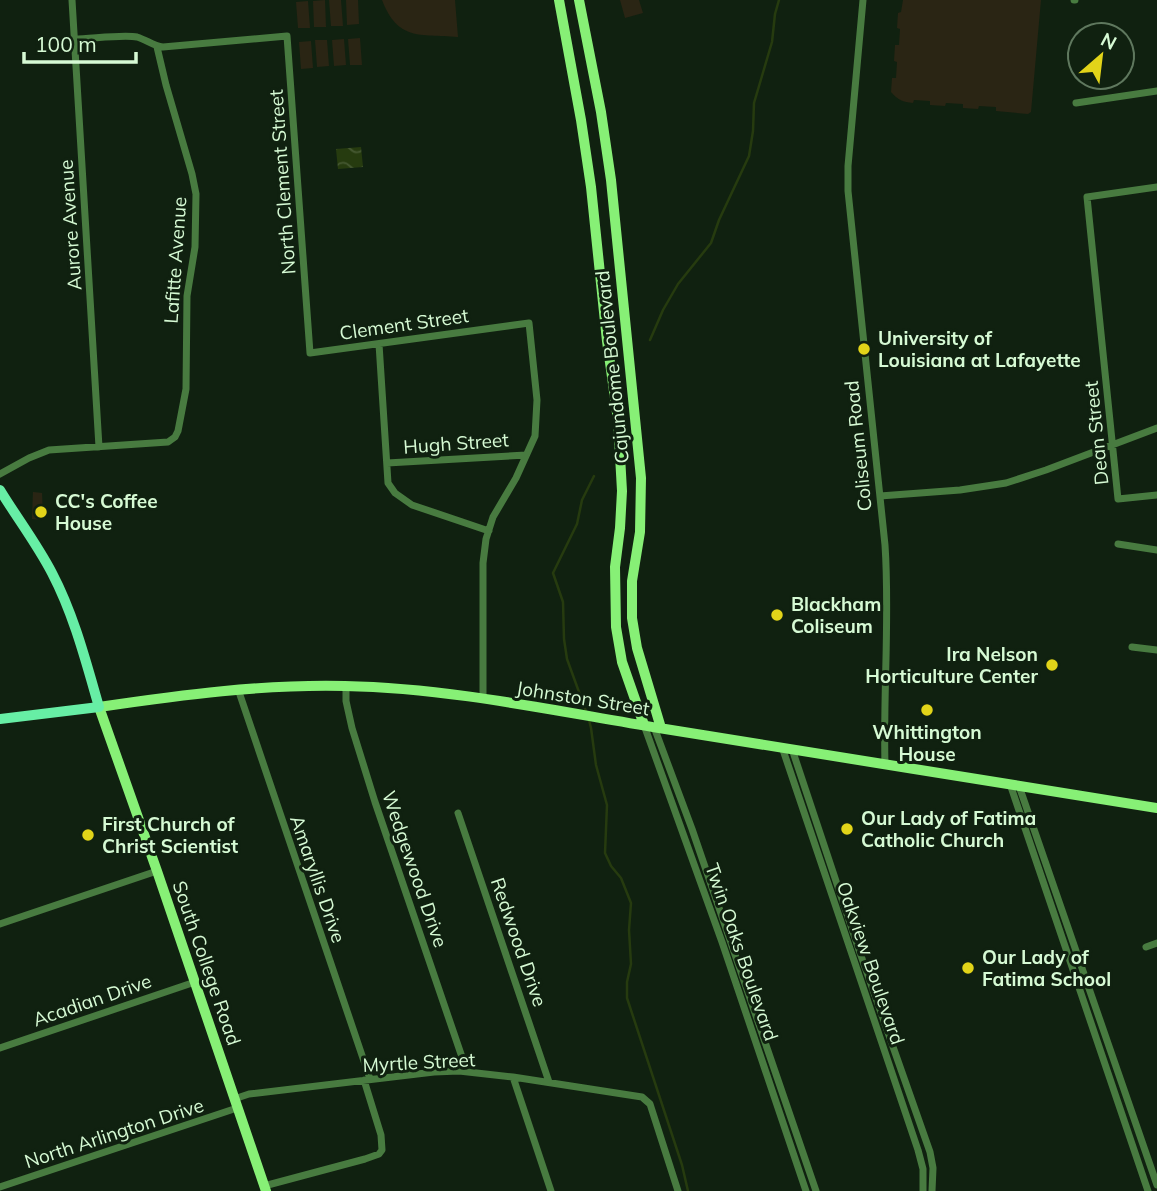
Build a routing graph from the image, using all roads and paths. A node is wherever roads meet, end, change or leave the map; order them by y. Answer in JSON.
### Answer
{"nodes":[{"id":1,"x":72,"y":0,"type":"edge"},
{"id":2,"x":559,"y":0,"type":"edge"},
{"id":3,"x":579,"y":0,"type":"edge"},
{"id":4,"x":863,"y":0,"type":"edge"},
{"id":5,"x":75,"y":39,"type":"junction"},
{"id":6,"x":157,"y":47,"type":"junction"},
{"id":7,"x":1157,"y":91,"type":"edge"},
{"id":8,"x":1076,"y":103,"type":"dead end"},
{"id":9,"x":1157,"y":187,"type":"edge"},
{"id":10,"x":615,"y":216,"type":"junction"},
{"id":11,"x":594,"y":220,"type":"junction"},
{"id":12,"x":308,"y":326,"type":"joint"},
{"id":13,"x":379,"y":344,"type":"junction"},
{"id":14,"x":1157,"y":428,"type":"edge"},
{"id":15,"x":637,"y":440,"type":"junction"},
{"id":16,"x":619,"y":442,"type":"junction"},
{"id":17,"x":1113,"y":444,"type":"junction"},
{"id":18,"x":99,"y":447,"type":"junction"},
{"id":19,"x":526,"y":454,"type":"junction"},
{"id":20,"x":387,"y":463,"type":"junction"},
{"id":21,"x":0,"y":474,"type":"edge"},
{"id":22,"x":0,"y":490,"type":"edge"},
{"id":23,"x":1157,"y":495,"type":"edge"},
{"id":24,"x":880,"y":496,"type":"junction"},
{"id":25,"x":489,"y":531,"type":"junction"},
{"id":26,"x":1118,"y":544,"type":"dead end"},
{"id":27,"x":1157,"y":550,"type":"edge"},
{"id":28,"x":1132,"y":647,"type":"dead end"},
{"id":29,"x":1157,"y":650,"type":"edge"},
{"id":30,"x":346,"y":686,"type":"junction"},
{"id":31,"x":238,"y":689,"type":"junction"},
{"id":32,"x":483,"y":699,"type":"junction"},
{"id":33,"x":99,"y":707,"type":"junction"},
{"id":34,"x":0,"y":719,"type":"edge"},
{"id":35,"x":653,"y":727,"type":"junction"},
{"id":36,"x":787,"y":748,"type":"junction"},
{"id":37,"x":885,"y":764,"type":"junction"},
{"id":38,"x":1014,"y":785,"type":"junction"},
{"id":39,"x":1157,"y":808,"type":"edge"},
{"id":40,"x":458,"y":813,"type":"dead end"},
{"id":41,"x":158,"y":871,"type":"junction"},
{"id":42,"x":1057,"y":895,"type":"junction"},
{"id":43,"x":1048,"y":898,"type":"junction"},
{"id":44,"x":0,"y":924,"type":"edge"},
{"id":45,"x":1157,"y":943,"type":"edge"},
{"id":46,"x":1146,"y":947,"type":"dead end"},
{"id":47,"x":195,"y":982,"type":"junction"},
{"id":48,"x":1096,"y":1007,"type":"junction"},
{"id":49,"x":1086,"y":1010,"type":"junction"},
{"id":50,"x":0,"y":1048,"type":"edge"},
{"id":51,"x":463,"y":1060,"type":"dead end"},
{"id":52,"x":513,"y":1077,"type":"junction"},
{"id":53,"x":367,"y":1080,"type":"junction"},
{"id":54,"x":549,"y":1082,"type":"junction"},
{"id":55,"x":236,"y":1103,"type":"junction"},
{"id":56,"x":1134,"y":1119,"type":"junction"},
{"id":57,"x":1125,"y":1123,"type":"junction"},
{"id":58,"x":1157,"y":1185,"type":"edge"},
{"id":59,"x":0,"y":1187,"type":"edge"},
{"id":60,"x":265,"y":1189,"type":"edge"},
{"id":61,"x":551,"y":1191,"type":"edge"},
{"id":62,"x":678,"y":1191,"type":"edge"},
{"id":63,"x":806,"y":1191,"type":"edge"},
{"id":64,"x":816,"y":1191,"type":"edge"},
{"id":65,"x":923,"y":1191,"type":"edge"},
{"id":66,"x":932,"y":1191,"type":"edge"},
{"id":67,"x":1148,"y":1191,"type":"edge"}],
"edges":[{"from":1,"to":5,"type":"street","name":"Aurore Avenue"},
{"from":2,"to":11,"type":"main road","name":"Cajundome Boulevard"},
{"from":3,"to":10,"type":"main road","name":"Cajundome Boulevard"},
{"from":4,"to":24,"type":"street","name":"Coliseum Road"},
{"from":5,"to":6,"type":"street"},
{"from":5,"to":18,"type":"street","name":"Aurore Avenue"},
{"from":6,"to":12,"type":"street","name":"North Clement Street"},
{"from":6,"to":18,"type":"street","name":"Lafitte Avenue"},
{"from":7,"to":8,"type":"street"},
{"from":9,"to":17,"type":"street","name":"Dean Street"},
{"from":10,"to":11,"type":"main road"},
{"from":10,"to":15,"type":"main road","name":"Cajundome Boulevard"},
{"from":11,"to":16,"type":"main road","name":"Cajundome Boulevard"},
{"from":12,"to":13,"type":"street","name":"Clement Street"},
{"from":13,"to":19,"type":"street","name":"Clement Street"},
{"from":13,"to":20,"type":"street"},
{"from":14,"to":17,"type":"street"},
{"from":15,"to":16,"type":"main road"},
{"from":15,"to":35,"type":"main road","name":"Cajundome Boulevard"},
{"from":16,"to":35,"type":"main road","name":"Cajundome Boulevard"},
{"from":17,"to":23,"type":"street","name":"Dean Street"},
{"from":17,"to":24,"type":"street"},
{"from":18,"to":21,"type":"street"},
{"from":19,"to":20,"type":"street","name":"Hugh Street"},
{"from":19,"to":25,"type":"street"},
{"from":20,"to":25,"type":"street"},
{"from":22,"to":33,"type":"main road"},
{"from":24,"to":37,"type":"street","name":"Coliseum Road"},
{"from":25,"to":32,"type":"street"},
{"from":26,"to":27,"type":"street"},
{"from":28,"to":29,"type":"street"},
{"from":30,"to":31,"type":"main road","name":"Johnston Street"},
{"from":30,"to":32,"type":"main road","name":"Johnston Street"},
{"from":30,"to":51,"type":"street","name":"Wedgewood Drive"},
{"from":31,"to":33,"type":"main road","name":"Johnston Street"},
{"from":31,"to":53,"type":"street","name":"Amaryllis Drive"},
{"from":32,"to":35,"type":"main road","name":"Johnston Street"},
{"from":33,"to":34,"type":"main road","name":"Johnston Street"},
{"from":33,"to":41,"type":"main road","name":"South College Road"},
{"from":35,"to":36,"type":"main road","name":"Johnston Street"},
{"from":35,"to":63,"type":"street","name":"Twin Oaks Boulevard"},
{"from":35,"to":64,"type":"street","name":"Twin Oaks Boulevard"},
{"from":36,"to":37,"type":"main road","name":"Johnston Street"},
{"from":36,"to":65,"type":"street","name":"Oakview Boulevard"},
{"from":36,"to":66,"type":"street","name":"Oakview Boulevard"},
{"from":37,"to":38,"type":"main road","name":"Johnston Street"},
{"from":38,"to":39,"type":"main road","name":"Johnston Street"},
{"from":38,"to":42,"type":"street"},
{"from":38,"to":43,"type":"street"},
{"from":40,"to":54,"type":"street","name":"Redwood Drive"},
{"from":41,"to":44,"type":"street"},
{"from":41,"to":47,"type":"main road","name":"South College Road"},
{"from":42,"to":43,"type":"street"},
{"from":42,"to":48,"type":"street"},
{"from":43,"to":49,"type":"street"},
{"from":45,"to":46,"type":"street"},
{"from":47,"to":50,"type":"street","name":"Acadian Drive"},
{"from":47,"to":55,"type":"main road","name":"South College Road"},
{"from":48,"to":49,"type":"street"},
{"from":48,"to":56,"type":"street"},
{"from":49,"to":57,"type":"street"},
{"from":52,"to":53,"type":"street","name":"Myrtle Street"},
{"from":52,"to":54,"type":"street","name":"Myrtle Street"},
{"from":52,"to":61,"type":"street"},
{"from":53,"to":55,"type":"street","name":"Myrtle Street"},
{"from":53,"to":60,"type":"street","name":"Amaryllis Drive"},
{"from":54,"to":62,"type":"street","name":"Myrtle Street"},
{"from":55,"to":59,"type":"street","name":"North Arlington Drive"},
{"from":55,"to":60,"type":"main road","name":"South College Road"},
{"from":56,"to":57,"type":"street"},
{"from":56,"to":58,"type":"street"},
{"from":57,"to":67,"type":"street"}]}
